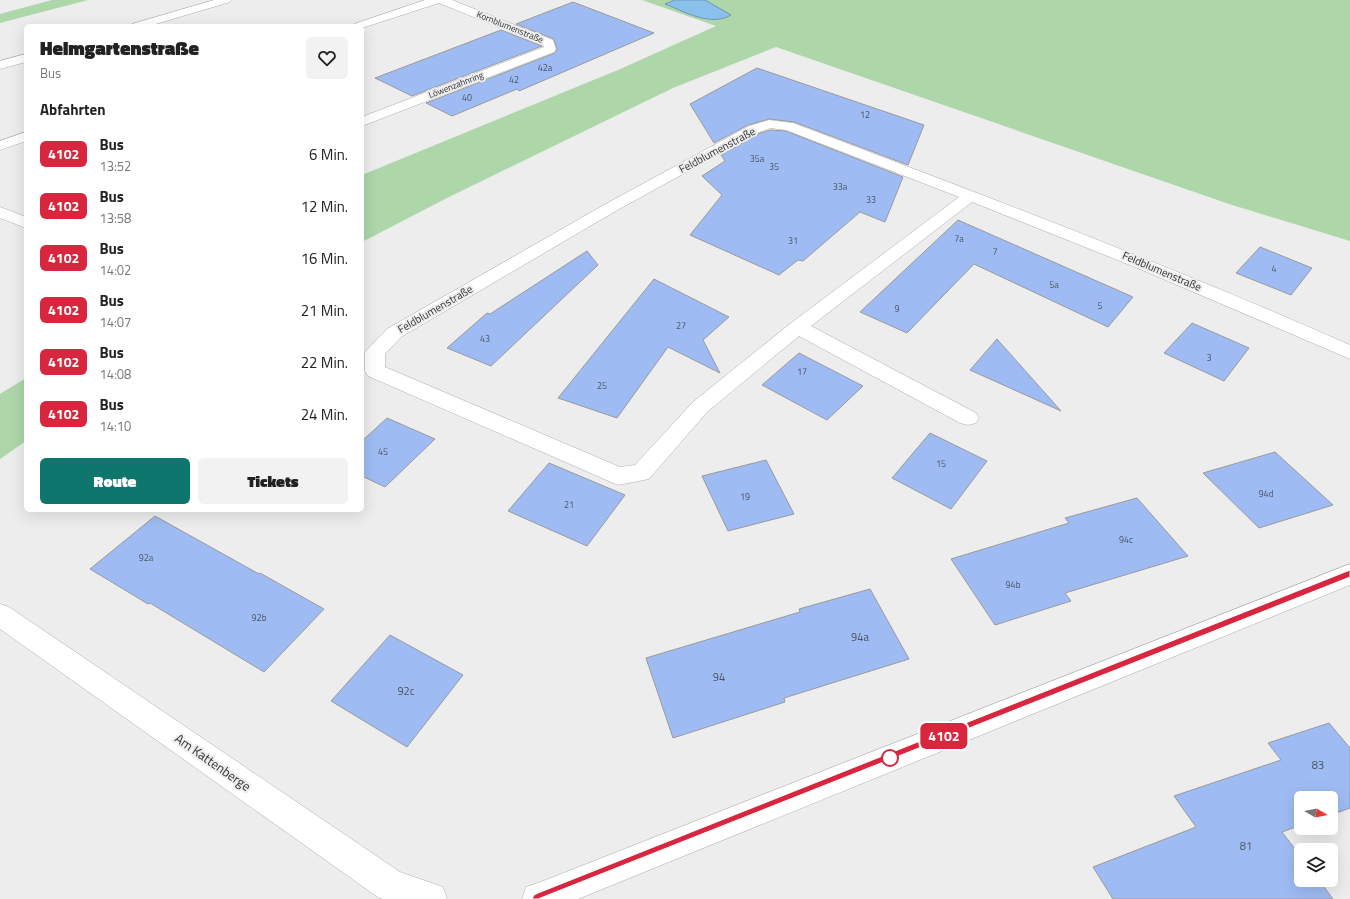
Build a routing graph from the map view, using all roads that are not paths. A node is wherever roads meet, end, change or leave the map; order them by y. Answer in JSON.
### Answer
{"nodes":[{"id":1,"x":226,"y":0,"type":"edge"},
{"id":2,"x":436,"y":0,"type":"edge"},
{"id":3,"x":442,"y":0,"type":"edge"},
{"id":4,"x":143,"y":24,"type":"edge"},
{"id":5,"x":364,"y":24,"type":"edge"},
{"id":6,"x":550,"y":49,"type":"joint"},
{"id":7,"x":24,"y":59,"type":"edge"},
{"id":8,"x":0,"y":65,"type":"edge"},
{"id":9,"x":364,"y":121,"type":"edge"},
{"id":10,"x":24,"y":137,"type":"edge"},
{"id":11,"x":0,"y":146,"type":"edge"},
{"id":12,"x":971,"y":195,"type":"junction"},
{"id":13,"x":0,"y":212,"type":"edge"},
{"id":14,"x":24,"y":222,"type":"edge"},
{"id":15,"x":798,"y":327,"type":"junction"},
{"id":16,"x":1350,"y":353,"type":"edge"},
{"id":17,"x":968,"y":418,"type":"dead end"},
{"id":18,"x":1350,"y":574,"type":"edge"},
{"id":19,"x":0,"y":615,"type":"edge"},
{"id":20,"x":431,"y":899,"type":"edge"},
{"id":21,"x":538,"y":899,"type":"edge"}],
"edges":[{"from":1,"to":4,"type":"street"},
{"from":2,"to":5,"type":"street"},
{"from":3,"to":6,"type":"street","name":"Kornblumenstraße"},
{"from":6,"to":9,"type":"street","name":"Löwenzahnring"},
{"from":7,"to":8,"type":"street"},
{"from":10,"to":11,"type":"street"},
{"from":12,"to":15,"type":"street","name":"Feldblumenstraße"},
{"from":12,"to":15,"type":"street","name":"Feldblumenstraße"},
{"from":12,"to":16,"type":"street","name":"Feldblumenstraße"},
{"from":13,"to":14,"type":"street"},
{"from":15,"to":17,"type":"street"},
{"from":18,"to":21,"type":"street"},
{"from":19,"to":20,"type":"street","name":"Am Kattenberge"}]}
